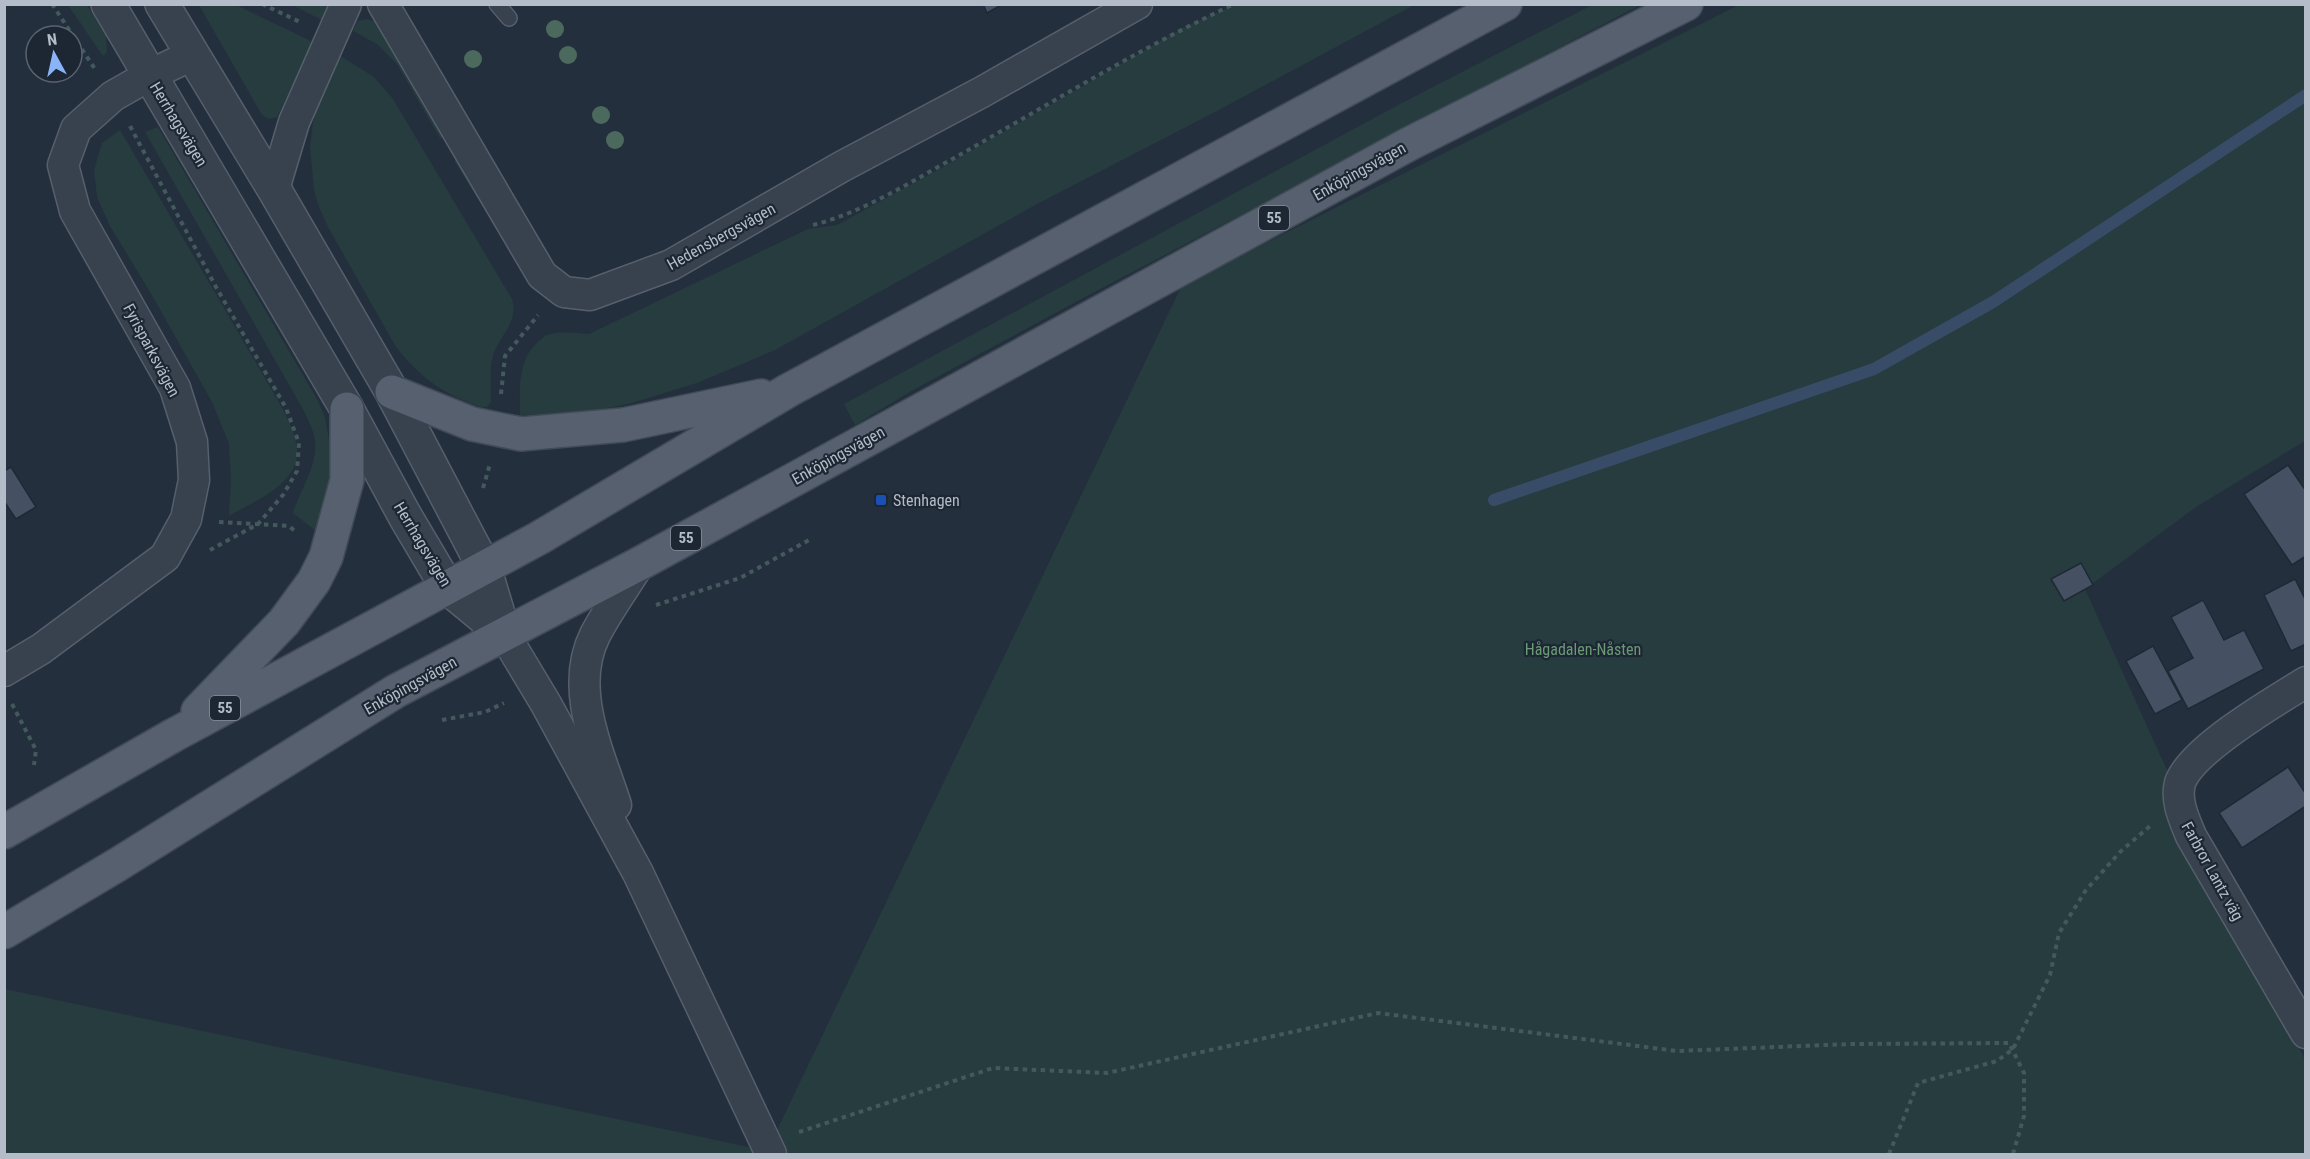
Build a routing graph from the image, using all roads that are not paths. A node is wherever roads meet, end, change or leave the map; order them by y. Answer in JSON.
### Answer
{"nodes":[{"id":1,"x":108,"y":4,"type":"edge"},
{"id":2,"x":162,"y":4,"type":"edge"},
{"id":3,"x":346,"y":4,"type":"edge"},
{"id":4,"x":383,"y":4,"type":"edge"},
{"id":5,"x":497,"y":4,"type":"edge"},
{"id":6,"x":1137,"y":4,"type":"edge"},
{"id":7,"x":1505,"y":4,"type":"edge"},
{"id":8,"x":1686,"y":4,"type":"edge"},
{"id":9,"x":509,"y":18,"type":"dead end"},
{"id":10,"x":192,"y":55,"type":"junction"},
{"id":11,"x":150,"y":75,"type":"junction"},
{"id":12,"x":274,"y":189,"type":"junction"},
{"id":13,"x":789,"y":390,"type":"junction"},
{"id":14,"x":392,"y":392,"type":"junction"},
{"id":15,"x":347,"y":409,"type":"junction"},
{"id":16,"x":639,"y":564,"type":"junction"},
{"id":17,"x":484,"y":567,"type":"junction"},
{"id":18,"x":447,"y":587,"type":"junction"},
{"id":19,"x":504,"y":634,"type":"junction"},
{"id":20,"x":4,"y":671,"type":"edge"},
{"id":21,"x":2306,"y":682,"type":"edge"},
{"id":22,"x":174,"y":735,"type":"junction"},
{"id":23,"x":4,"y":832,"type":"edge"},
{"id":24,"x":638,"y":873,"type":"junction"},
{"id":25,"x":4,"y":932,"type":"edge"},
{"id":26,"x":2306,"y":1033,"type":"edge"},
{"id":27,"x":769,"y":1149,"type":"edge"}],
"edges":[{"from":1,"to":11,"type":"street","name":"Herrhagsvägen"},
{"from":2,"to":10,"type":"street"},
{"from":3,"to":12,"type":"street"},
{"from":4,"to":6,"type":"street","name":"Hedensbergsvägen"},
{"from":5,"to":9,"type":"lane"},
{"from":7,"to":13,"type":"main road","number":"55"},
{"from":8,"to":16,"type":"main road","name":"Enköpingsvägen","number":"55"},
{"from":10,"to":11,"type":"street","name":"Fyrisparksvägen"},
{"from":10,"to":12,"type":"street"},
{"from":11,"to":15,"type":"street","name":"Herrhagsvägen"},
{"from":11,"to":20,"type":"street","name":"Fyrisparksvägen"},
{"from":12,"to":14,"type":"street"},
{"from":13,"to":14,"type":"main road"},
{"from":13,"to":17,"type":"main road","number":"55"},
{"from":14,"to":17,"type":"street"},
{"from":15,"to":18,"type":"street","name":"Herrhagsvägen"},
{"from":15,"to":22,"type":"main road"},
{"from":16,"to":19,"type":"main road","name":"Enköpingsvägen","number":"55"},
{"from":16,"to":24,"type":"street"},
{"from":17,"to":18,"type":"main road","number":"55"},
{"from":17,"to":19,"type":"street"},
{"from":18,"to":19,"type":"street","name":"Herrhagsvägen"},
{"from":18,"to":22,"type":"main road","number":"55"},
{"from":19,"to":24,"type":"street"},
{"from":19,"to":25,"type":"main road","name":"Enköpingsvägen","number":"55"},
{"from":21,"to":26,"type":"street","name":"Farbror Lantz väg"},
{"from":22,"to":23,"type":"main road","number":"55"},
{"from":24,"to":27,"type":"street"}]}
